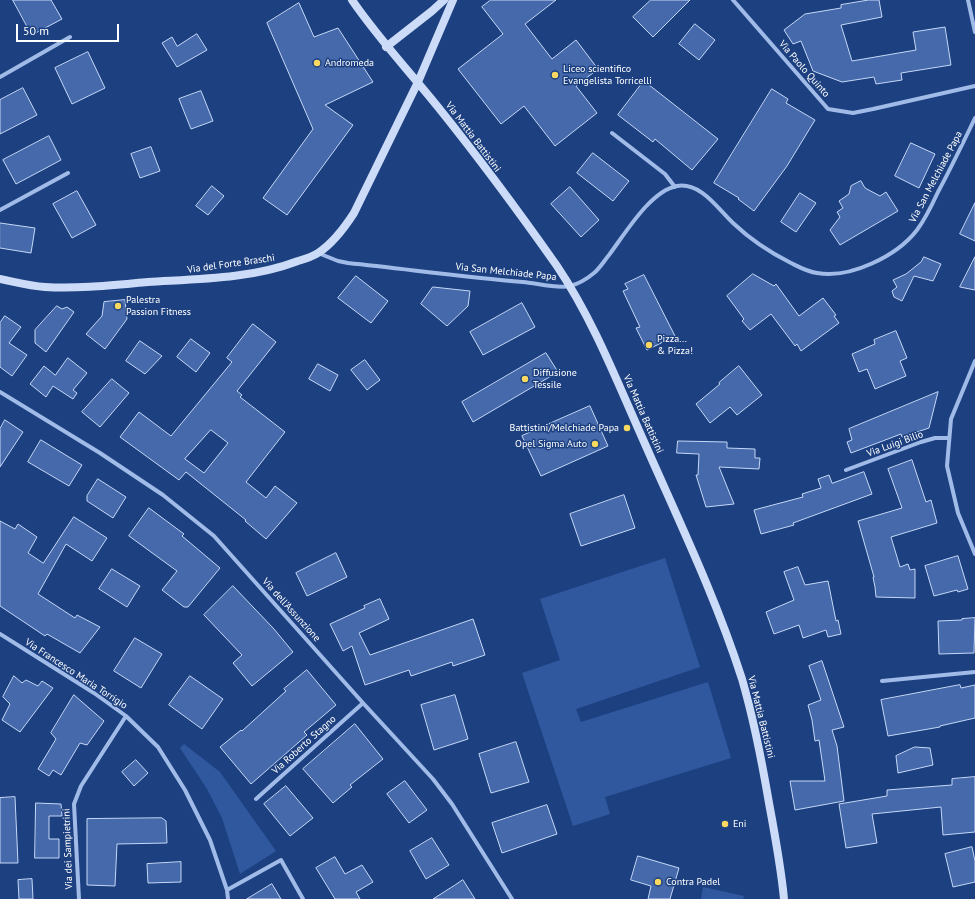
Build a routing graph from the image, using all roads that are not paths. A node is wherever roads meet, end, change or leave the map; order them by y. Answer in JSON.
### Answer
{"nodes":[{"id":1,"x":352,"y":0,"type":"edge"},
{"id":2,"x":444,"y":0,"type":"edge"},
{"id":3,"x":453,"y":0,"type":"edge"},
{"id":4,"x":733,"y":0,"type":"edge"},
{"id":5,"x":968,"y":0,"type":"edge"},
{"id":6,"x":975,"y":32,"type":"edge"},
{"id":7,"x":70,"y":37,"type":"dead end"},
{"id":8,"x":386,"y":47,"type":"junction"},
{"id":9,"x":0,"y":77,"type":"edge"},
{"id":10,"x":418,"y":82,"type":"junction"},
{"id":11,"x":975,"y":86,"type":"edge"},
{"id":12,"x":975,"y":118,"type":"edge"},
{"id":13,"x":612,"y":133,"type":"dead end"},
{"id":14,"x":68,"y":173,"type":"dead end"},
{"id":15,"x":675,"y":187,"type":"junction"},
{"id":16,"x":0,"y":210,"type":"edge"},
{"id":17,"x":318,"y":253,"type":"junction"},
{"id":18,"x":0,"y":279,"type":"edge"},
{"id":19,"x":569,"y":286,"type":"junction"},
{"id":20,"x":975,"y":361,"type":"edge"},
{"id":21,"x":0,"y":392,"type":"edge"},
{"id":22,"x":949,"y":438,"type":"junction"},
{"id":23,"x":846,"y":470,"type":"dead end"},
{"id":24,"x":975,"y":554,"type":"edge"},
{"id":25,"x":0,"y":634,"type":"edge"},
{"id":26,"x":975,"y":672,"type":"edge"},
{"id":27,"x":882,"y":681,"type":"dead end"},
{"id":28,"x":363,"y":703,"type":"junction"},
{"id":29,"x":126,"y":716,"type":"junction"},
{"id":30,"x":256,"y":799,"type":"dead end"},
{"id":31,"x":226,"y":890,"type":"junction"},
{"id":32,"x":79,"y":899,"type":"edge"},
{"id":33,"x":228,"y":899,"type":"edge"},
{"id":34,"x":303,"y":899,"type":"edge"},
{"id":35,"x":512,"y":899,"type":"edge"},
{"id":36,"x":784,"y":899,"type":"edge"}],
"edges":[{"from":1,"to":8,"type":"main road","name":"Via Mattia Battistini"},
{"from":2,"to":8,"type":"main road"},
{"from":3,"to":10,"type":"main road","name":"Via del Forte Braschi"},
{"from":4,"to":11,"type":"street","name":"Via Paolo Quinto"},
{"from":5,"to":6,"type":"street"},
{"from":7,"to":9,"type":"street"},
{"from":8,"to":10,"type":"main road","name":"Via Mattia Battistini"},
{"from":10,"to":17,"type":"main road","name":"Via del Forte Braschi"},
{"from":10,"to":19,"type":"main road","name":"Via Mattia Battistini"},
{"from":12,"to":15,"type":"street","name":"Via San Melchiade Papa"},
{"from":13,"to":15,"type":"street"},
{"from":14,"to":16,"type":"street"},
{"from":15,"to":19,"type":"street","name":"Via San Melchiade Papa"},
{"from":17,"to":18,"type":"main road","name":"Via del Forte Braschi"},
{"from":17,"to":19,"type":"street","name":"Via San Melchiade Papa"},
{"from":19,"to":36,"type":"main road","name":"Via Mattia Battistini"},
{"from":20,"to":22,"type":"street"},
{"from":21,"to":28,"type":"street","name":"Via dell'Assunzione"},
{"from":22,"to":23,"type":"street","name":"Via Luigi Bilio"},
{"from":22,"to":24,"type":"street"},
{"from":25,"to":29,"type":"street","name":"Via Francesco Maria Torrigio"},
{"from":26,"to":27,"type":"street"},
{"from":28,"to":30,"type":"street","name":"Via Roberto Stagno"},
{"from":28,"to":35,"type":"street","name":"Via dell'Assunzione"},
{"from":29,"to":31,"type":"street","name":"Via Francesco Maria Torrigio"},
{"from":29,"to":32,"type":"street","name":"Via dei Sampietrini"},
{"from":31,"to":33,"type":"street","name":"Via Francesco Maria Torrigio"},
{"from":31,"to":34,"type":"street"}]}
